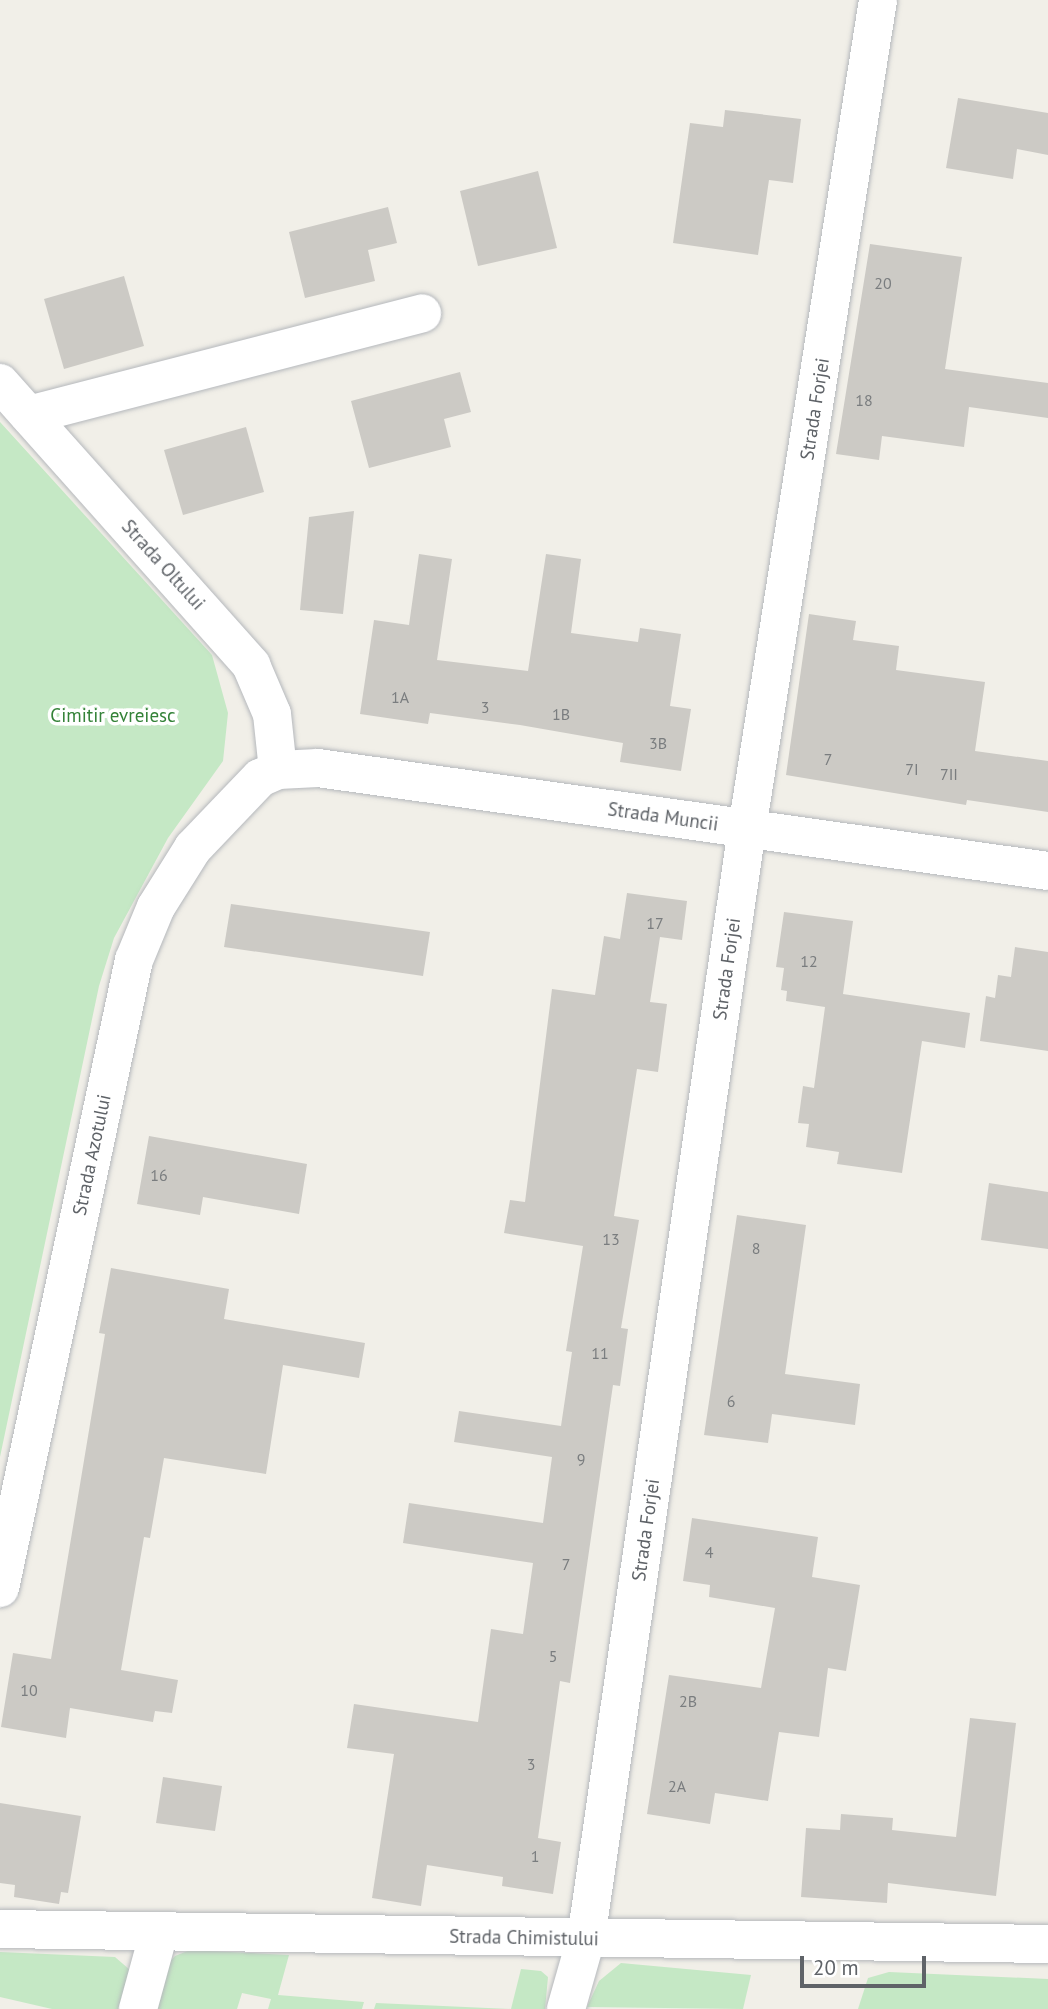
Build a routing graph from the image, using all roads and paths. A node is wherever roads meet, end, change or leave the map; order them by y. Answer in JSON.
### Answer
{"nodes":[{"id":1,"x":878,"y":0,"type":"edge"},
{"id":2,"x":422,"y":313,"type":"dead end"},
{"id":3,"x":0,"y":383,"type":"edge"},
{"id":4,"x":29,"y":415,"type":"junction"},
{"id":5,"x":278,"y":770,"type":"junction"},
{"id":6,"x":747,"y":829,"type":"junction"},
{"id":7,"x":1048,"y":871,"type":"edge"},
{"id":8,"x":6,"y":1527,"type":"edge"},
{"id":9,"x":0,"y":1588,"type":"edge"},
{"id":10,"x":0,"y":1929,"type":"edge"},
{"id":11,"x":159,"y":1932,"type":"junction"},
{"id":12,"x":586,"y":1939,"type":"junction"},
{"id":13,"x":1048,"y":1944,"type":"edge"},
{"id":14,"x":138,"y":2009,"type":"edge"},
{"id":15,"x":566,"y":2009,"type":"edge"}],
"edges":[{"from":1,"to":6,"type":"street","name":"Strada Forjei"},
{"from":2,"to":4,"type":"street"},
{"from":3,"to":4,"type":"street","name":"Strada Oltului"},
{"from":4,"to":5,"type":"street","name":"Strada Oltului"},
{"from":5,"to":6,"type":"street","name":"Strada Muncii"},
{"from":5,"to":8,"type":"street","name":"Strada Azotului"},
{"from":6,"to":7,"type":"street","name":"Strada Muncii"},
{"from":6,"to":12,"type":"street","name":"Strada Forjei"},
{"from":8,"to":9,"type":"street","name":"Strada Azotului"},
{"from":10,"to":11,"type":"street","name":"Strada Chimistului"},
{"from":11,"to":12,"type":"street","name":"Strada Chimistului"},
{"from":11,"to":14,"type":"street"},
{"from":12,"to":13,"type":"street","name":"Strada Chimistului"},
{"from":12,"to":15,"type":"street","name":"Strada Forjei"}]}
